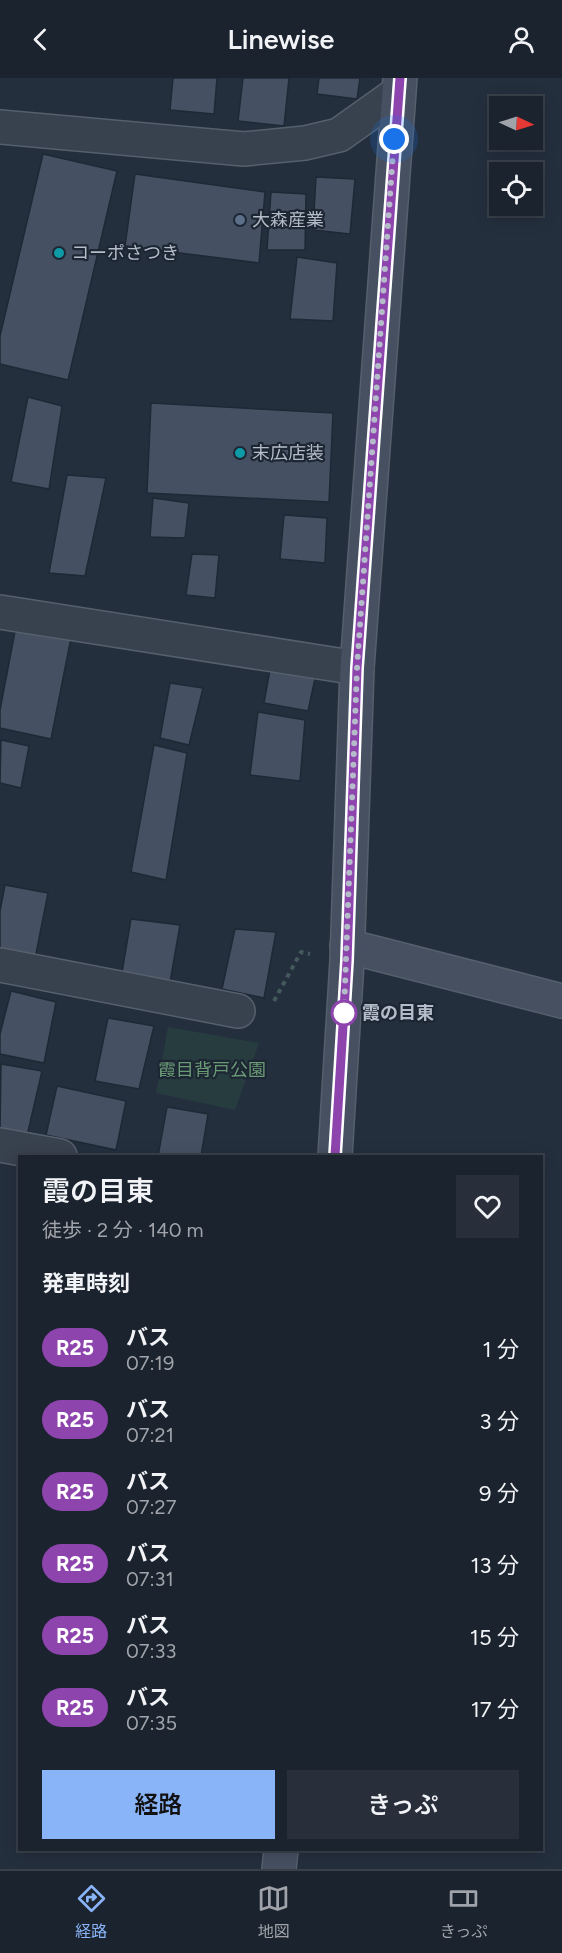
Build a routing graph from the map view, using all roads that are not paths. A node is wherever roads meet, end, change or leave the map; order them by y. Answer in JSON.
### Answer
{"nodes":[{"id":1,"x":399,"y":85,"type":"edge"},
{"id":2,"x":0,"y":127,"type":"edge"},
{"id":3,"x":0,"y":612,"type":"edge"},
{"id":4,"x":357,"y":668,"type":"junction"},
{"id":5,"x":347,"y":954,"type":"junction"},
{"id":6,"x":0,"y":965,"type":"edge"},
{"id":7,"x":562,"y":1001,"type":"edge"},
{"id":8,"x":238,"y":1011,"type":"road end"},
{"id":9,"x":0,"y":1145,"type":"edge"},
{"id":10,"x":55,"y":1155,"type":"edge"},
{"id":11,"x":335,"y":1155,"type":"edge"},
{"id":12,"x":281,"y":1851,"type":"edge"},
{"id":13,"x":279,"y":1869,"type":"edge"}],
"edges":[{"from":1,"to":2,"type":"street"},
{"from":1,"to":4,"type":"street"},
{"from":3,"to":4,"type":"street"},
{"from":4,"to":5,"type":"street"},
{"from":5,"to":7,"type":"street"},
{"from":5,"to":11,"type":"street"},
{"from":6,"to":8,"type":"street"},
{"from":9,"to":10,"type":"street"},
{"from":12,"to":13,"type":"street"}]}
